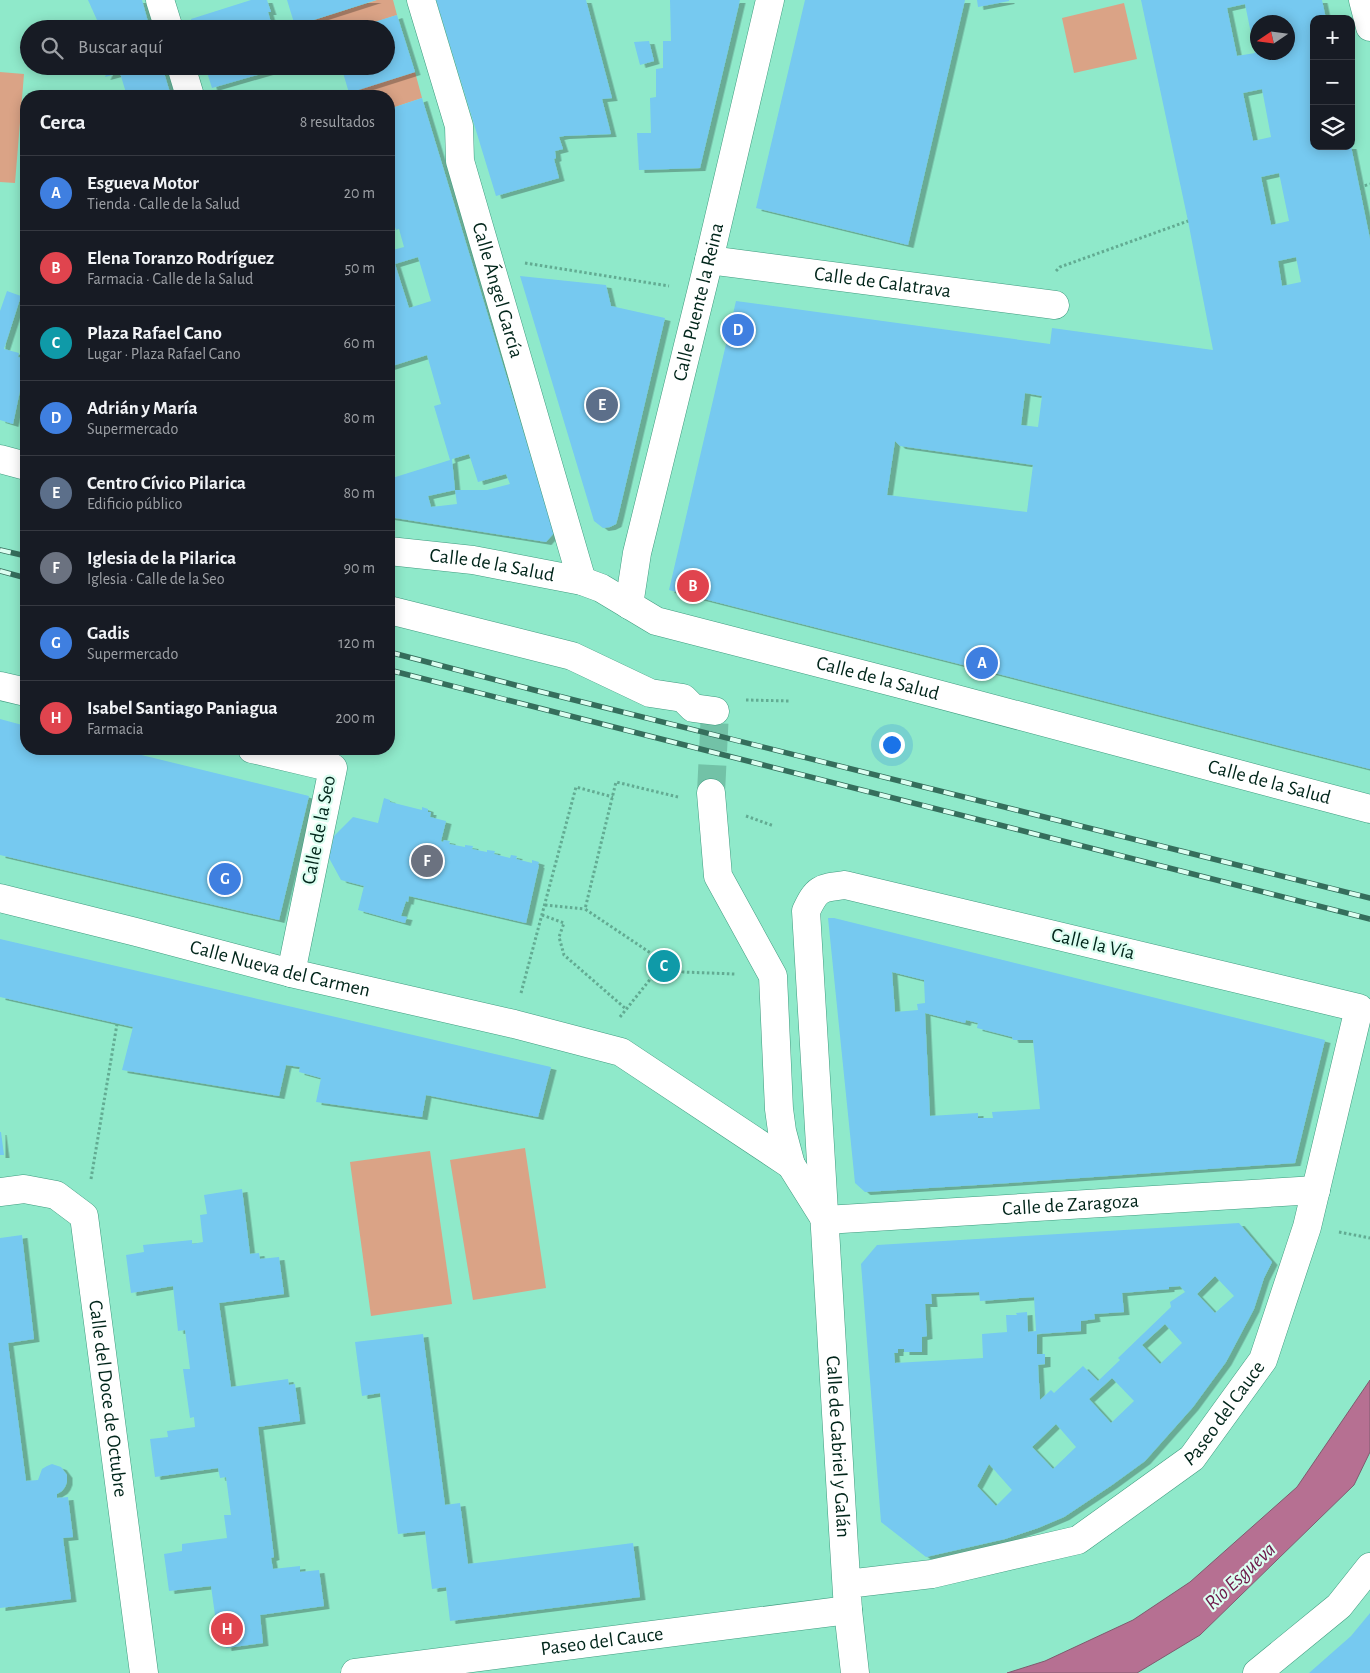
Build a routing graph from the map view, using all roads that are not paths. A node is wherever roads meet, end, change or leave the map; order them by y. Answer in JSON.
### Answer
{"nodes":[{"id":1,"x":160,"y":0,"type":"edge"},
{"id":2,"x":421,"y":0,"type":"edge"},
{"id":3,"x":770,"y":0,"type":"edge"},
{"id":4,"x":1363,"y":0,"type":"edge"},
{"id":5,"x":166,"y":20,"type":"edge"},
{"id":6,"x":1370,"y":26,"type":"edge"},
{"id":7,"x":183,"y":75,"type":"edge"},
{"id":8,"x":188,"y":90,"type":"edge"},
{"id":9,"x":709,"y":260,"type":"junction"},
{"id":10,"x":1042,"y":304,"type":"road end"},
{"id":11,"x":0,"y":459,"type":"edge"},
{"id":12,"x":20,"y":464,"type":"edge"},
{"id":13,"x":395,"y":553,"type":"edge"},
{"id":14,"x":582,"y":581,"type":"junction"},
{"id":15,"x":629,"y":605,"type":"junction"},
{"id":16,"x":395,"y":612,"type":"edge"},
{"id":17,"x":0,"y":686,"type":"edge"},
{"id":18,"x":20,"y":691,"type":"edge"},
{"id":19,"x":715,"y":710,"type":"dead end"},
{"id":20,"x":278,"y":755,"type":"edge"},
{"id":21,"x":710,"y":793,"type":"tunnel mouth"},
{"id":22,"x":1370,"y":808,"type":"edge"},
{"id":23,"x":826,"y":888,"type":"joint"},
{"id":24,"x":0,"y":898,"type":"edge"},
{"id":25,"x":291,"y":973,"type":"junction"},
{"id":26,"x":1359,"y":1008,"type":"joint"},
{"id":27,"x":791,"y":1165,"type":"junction"},
{"id":28,"x":1316,"y":1190,"type":"junction"},
{"id":29,"x":0,"y":1192,"type":"edge"},
{"id":30,"x":825,"y":1220,"type":"junction"},
{"id":31,"x":1370,"y":1567,"type":"edge"},
{"id":32,"x":847,"y":1597,"type":"junction"},
{"id":33,"x":144,"y":1673,"type":"edge"},
{"id":34,"x":355,"y":1673,"type":"edge"},
{"id":35,"x":855,"y":1673,"type":"edge"},
{"id":36,"x":1257,"y":1673,"type":"edge"}],
"edges":[{"from":1,"to":5,"type":"street"},
{"from":2,"to":14,"type":"street","name":"Calle Ángel García"},
{"from":3,"to":9,"type":"street","name":"Calle Puente la Reina"},
{"from":4,"to":6,"type":"street"},
{"from":7,"to":8,"type":"street"},
{"from":9,"to":10,"type":"street","name":"Calle de Calatrava"},
{"from":9,"to":15,"type":"street","name":"Calle Puente la Reina"},
{"from":11,"to":12,"type":"street"},
{"from":13,"to":14,"type":"street","name":"Calle de la Salud"},
{"from":14,"to":15,"type":"street","name":"Calle de la Salud"},
{"from":15,"to":22,"type":"street","name":"Calle de la Salud"},
{"from":16,"to":19,"type":"street"},
{"from":17,"to":18,"type":"street"},
{"from":20,"to":25,"type":"street","name":"Calle de la Seo"},
{"from":21,"to":27,"type":"street"},
{"from":23,"to":26,"type":"street","name":"Calle la Vía"},
{"from":23,"to":30,"type":"street","name":"Calle de Gabriel y Galán"},
{"from":24,"to":25,"type":"street","name":"Calle Nueva del Carmen"},
{"from":25,"to":27,"type":"street","name":"Calle Nueva del Carmen"},
{"from":26,"to":28,"type":"street","name":"Paseo del Cauce"},
{"from":27,"to":30,"type":"street"},
{"from":28,"to":30,"type":"street","name":"Calle de Zaragoza"},
{"from":28,"to":32,"type":"street","name":"Paseo del Cauce"},
{"from":29,"to":33,"type":"street","name":"Calle del Doce de Octubre"},
{"from":30,"to":32,"type":"street","name":"Calle de Gabriel y Galán"},
{"from":31,"to":36,"type":"street"},
{"from":32,"to":34,"type":"street","name":"Paseo del Cauce"},
{"from":32,"to":35,"type":"street","name":"Calle de Gabriel y Galán"}]}
